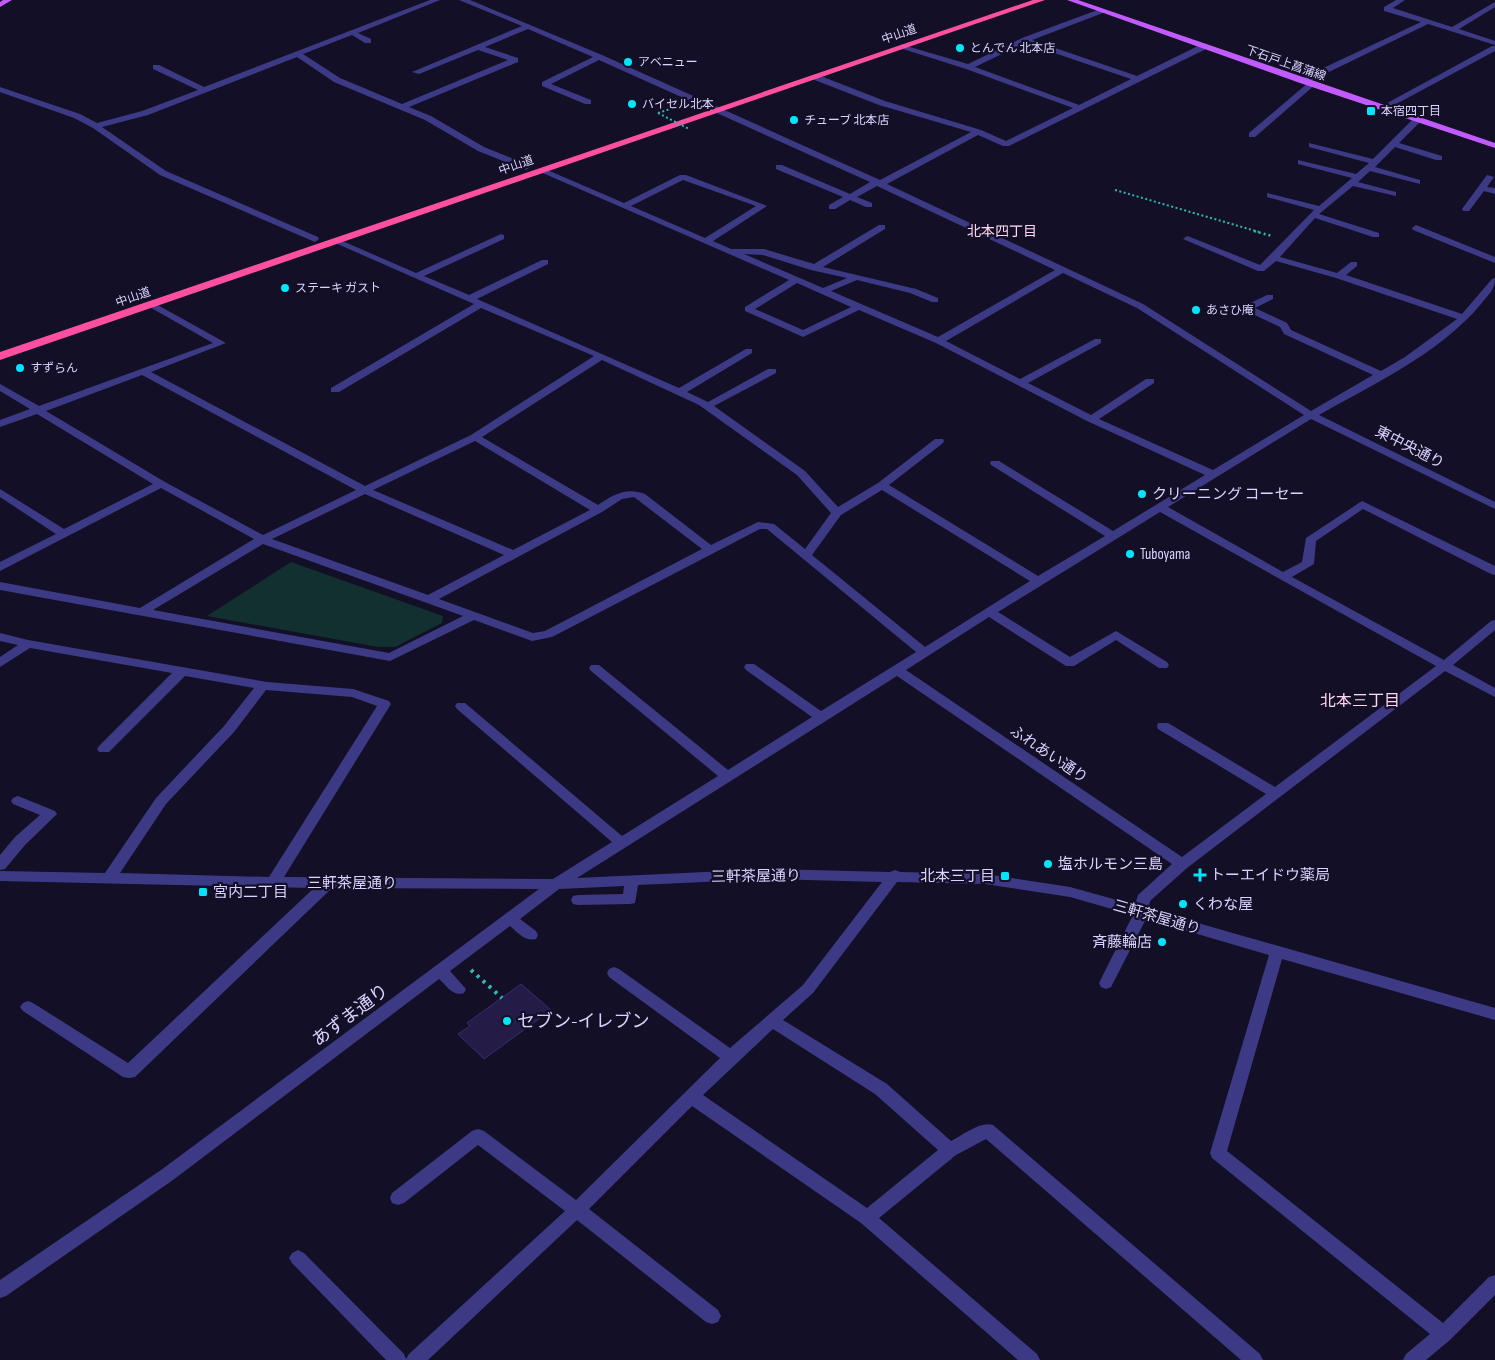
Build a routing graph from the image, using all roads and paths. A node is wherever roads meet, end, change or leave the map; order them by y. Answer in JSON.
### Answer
{"nodes":[{"id":1,"x":8,"y":0,"type":"edge"},
{"id":2,"x":436,"y":0,"type":"edge"},
{"id":3,"x":463,"y":0,"type":"edge"},
{"id":4,"x":1015,"y":0,"type":"edge"},
{"id":5,"x":1041,"y":0,"type":"edge"},
{"id":6,"x":1071,"y":0,"type":"edge"},
{"id":7,"x":1401,"y":0,"type":"edge"},
{"id":8,"x":1495,"y":4,"type":"edge"},
{"id":9,"x":0,"y":6,"type":"edge"},
{"id":10,"x":1100,"y":11,"type":"junction"},
{"id":11,"x":1427,"y":22,"type":"junction"},
{"id":12,"x":528,"y":26,"type":"junction"},
{"id":13,"x":1452,"y":30,"type":"junction"},
{"id":14,"x":351,"y":32,"type":"junction"},
{"id":15,"x":1026,"y":40,"type":"junction"},
{"id":16,"x":368,"y":41,"type":"dead end"},
{"id":17,"x":1495,"y":43,"type":"edge"},
{"id":18,"x":478,"y":47,"type":"junction"},
{"id":19,"x":906,"y":47,"type":"junction"},
{"id":20,"x":1203,"y":47,"type":"junction"},
{"id":21,"x":1495,"y":48,"type":"edge"},
{"id":22,"x":296,"y":53,"type":"junction"},
{"id":23,"x":599,"y":57,"type":"junction"},
{"id":24,"x":156,"y":67,"type":"dead end"},
{"id":25,"x":969,"y":67,"type":"junction"},
{"id":26,"x":416,"y":72,"type":"dead end"},
{"id":27,"x":815,"y":77,"type":"junction"},
{"id":28,"x":1137,"y":78,"type":"junction"},
{"id":29,"x":1302,"y":81,"type":"junction"},
{"id":30,"x":1312,"y":84,"type":"junction"},
{"id":31,"x":0,"y":89,"type":"edge"},
{"id":32,"x":204,"y":90,"type":"junction"},
{"id":33,"x":4,"y":94,"type":"edge"},
{"id":34,"x":588,"y":102,"type":"dead end"},
{"id":35,"x":677,"y":106,"type":"dead end"},
{"id":36,"x":707,"y":106,"type":"junction"},
{"id":37,"x":402,"y":107,"type":"junction"},
{"id":38,"x":1078,"y":107,"type":"junction"},
{"id":39,"x":1382,"y":108,"type":"junction"},
{"id":40,"x":717,"y":112,"type":"junction"},
{"id":41,"x":1417,"y":120,"type":"junction"},
{"id":42,"x":96,"y":126,"type":"junction"},
{"id":43,"x":690,"y":129,"type":"dead end"},
{"id":44,"x":978,"y":132,"type":"junction"},
{"id":45,"x":1252,"y":136,"type":"dead end"},
{"id":46,"x":1393,"y":144,"type":"junction"},
{"id":47,"x":1312,"y":145,"type":"dead end"},
{"id":48,"x":1495,"y":146,"type":"edge"},
{"id":49,"x":1438,"y":158,"type":"dead end"},
{"id":50,"x":1301,"y":162,"type":"dead end"},
{"id":51,"x":1372,"y":165,"type":"junction"},
{"id":52,"x":526,"y":167,"type":"junction"},
{"id":53,"x":779,"y":167,"type":"dead end"},
{"id":54,"x":542,"y":171,"type":"junction"},
{"id":55,"x":1490,"y":177,"type":"dead end"},
{"id":56,"x":1354,"y":180,"type":"junction"},
{"id":57,"x":1418,"y":182,"type":"dead end"},
{"id":58,"x":878,"y":183,"type":"junction"},
{"id":59,"x":1482,"y":188,"type":"junction"},
{"id":60,"x":1115,"y":190,"type":"dead end"},
{"id":61,"x":1495,"y":191,"type":"edge"},
{"id":62,"x":1393,"y":194,"type":"dead end"},
{"id":63,"x":1270,"y":195,"type":"dead end"},
{"id":64,"x":849,"y":197,"type":"junction"},
{"id":65,"x":869,"y":205,"type":"dead end"},
{"id":66,"x":624,"y":206,"type":"junction"},
{"id":67,"x":832,"y":207,"type":"dead end"},
{"id":68,"x":1321,"y":209,"type":"junction"},
{"id":69,"x":1466,"y":209,"type":"dead end"},
{"id":70,"x":1313,"y":215,"type":"junction"},
{"id":71,"x":882,"y":227,"type":"dead end"},
{"id":72,"x":1416,"y":228,"type":"dead end"},
{"id":73,"x":1376,"y":235,"type":"dead end"},
{"id":74,"x":501,"y":237,"type":"dead end"},
{"id":75,"x":315,"y":239,"type":"junction"},
{"id":76,"x":1186,"y":239,"type":"dead end"},
{"id":77,"x":1290,"y":241,"type":"junction"},
{"id":78,"x":336,"y":242,"type":"junction"},
{"id":79,"x":706,"y":242,"type":"junction"},
{"id":80,"x":727,"y":250,"type":"junction"},
{"id":81,"x":1274,"y":258,"type":"junction"},
{"id":82,"x":1495,"y":260,"type":"edge"},
{"id":83,"x":545,"y":262,"type":"dead end"},
{"id":84,"x":1354,"y":264,"type":"dead end"},
{"id":85,"x":814,"y":268,"type":"junction"},
{"id":86,"x":1063,"y":269,"type":"junction"},
{"id":87,"x":416,"y":276,"type":"junction"},
{"id":88,"x":1339,"y":276,"type":"junction"},
{"id":89,"x":855,"y":278,"type":"junction"},
{"id":90,"x":796,"y":280,"type":"junction"},
{"id":91,"x":1495,"y":281,"type":"edge"},
{"id":92,"x":823,"y":291,"type":"junction"},
{"id":93,"x":1490,"y":295,"type":"edge"},
{"id":94,"x":1270,"y":297,"type":"dead end"},
{"id":95,"x":469,"y":299,"type":"junction"},
{"id":96,"x":935,"y":300,"type":"dead end"},
{"id":97,"x":481,"y":304,"type":"junction"},
{"id":98,"x":151,"y":305,"type":"junction"},
{"id":99,"x":859,"y":307,"type":"junction"},
{"id":100,"x":1464,"y":318,"type":"junction"},
{"id":101,"x":939,"y":341,"type":"junction"},
{"id":102,"x":1098,"y":342,"type":"dead end"},
{"id":103,"x":0,"y":346,"type":"edge"},
{"id":104,"x":749,"y":351,"type":"dead end"},
{"id":105,"x":0,"y":356,"type":"edge"},
{"id":106,"x":601,"y":356,"type":"junction"},
{"id":107,"x":142,"y":371,"type":"junction"},
{"id":108,"x":772,"y":371,"type":"dead end"},
{"id":109,"x":1381,"y":375,"type":"junction"},
{"id":110,"x":1150,"y":381,"type":"dead end"},
{"id":111,"x":1020,"y":383,"type":"junction"},
{"id":112,"x":0,"y":387,"type":"edge"},
{"id":113,"x":335,"y":390,"type":"dead end"},
{"id":114,"x":680,"y":392,"type":"junction"},
{"id":115,"x":707,"y":406,"type":"junction"},
{"id":116,"x":38,"y":410,"type":"junction"},
{"id":117,"x":1311,"y":415,"type":"junction"},
{"id":118,"x":1090,"y":419,"type":"junction"},
{"id":119,"x":0,"y":424,"type":"edge"},
{"id":120,"x":476,"y":437,"type":"junction"},
{"id":121,"x":939,"y":440,"type":"dead end"},
{"id":122,"x":995,"y":463,"type":"dead end"},
{"id":123,"x":1213,"y":474,"type":"junction"},
{"id":124,"x":161,"y":484,"type":"junction"},
{"id":125,"x":882,"y":485,"type":"junction"},
{"id":126,"x":366,"y":491,"type":"junction"},
{"id":127,"x":0,"y":492,"type":"edge"},
{"id":128,"x":1495,"y":506,"type":"edge"},
{"id":129,"x":1160,"y":507,"type":"junction"},
{"id":130,"x":598,"y":510,"type":"junction"},
{"id":131,"x":837,"y":512,"type":"junction"},
{"id":132,"x":64,"y":534,"type":"junction"},
{"id":133,"x":1113,"y":536,"type":"junction"},
{"id":134,"x":263,"y":540,"type":"junction"},
{"id":135,"x":709,"y":549,"type":"junction"},
{"id":136,"x":514,"y":555,"type":"junction"},
{"id":137,"x":806,"y":555,"type":"junction"},
{"id":138,"x":0,"y":567,"type":"edge"},
{"id":139,"x":1495,"y":572,"type":"edge"},
{"id":140,"x":1283,"y":577,"type":"junction"},
{"id":141,"x":1038,"y":581,"type":"junction"},
{"id":142,"x":0,"y":586,"type":"edge"},
{"id":143,"x":428,"y":600,"type":"junction"},
{"id":144,"x":142,"y":612,"type":"junction"},
{"id":145,"x":990,"y":612,"type":"junction"},
{"id":146,"x":475,"y":615,"type":"junction"},
{"id":147,"x":1495,"y":624,"type":"edge"},
{"id":148,"x":0,"y":637,"type":"edge"},
{"id":149,"x":28,"y":644,"type":"junction"},
{"id":150,"x":925,"y":653,"type":"junction"},
{"id":151,"x":0,"y":663,"type":"edge"},
{"id":152,"x":1163,"y":665,"type":"dead end"},
{"id":153,"x":1444,"y":666,"type":"junction"},
{"id":154,"x":750,"y":667,"type":"dead end"},
{"id":155,"x":595,"y":668,"type":"dead end"},
{"id":156,"x":897,"y":670,"type":"junction"},
{"id":157,"x":182,"y":671,"type":"junction"},
{"id":158,"x":263,"y":685,"type":"junction"},
{"id":159,"x":1495,"y":693,"type":"edge"},
{"id":160,"x":461,"y":706,"type":"dead end"},
{"id":161,"x":820,"y":717,"type":"junction"},
{"id":162,"x":1163,"y":726,"type":"dead end"},
{"id":163,"x":104,"y":749,"type":"dead end"},
{"id":164,"x":727,"y":776,"type":"junction"},
{"id":165,"x":1275,"y":793,"type":"junction"},
{"id":166,"x":18,"y":800,"type":"dead end"},
{"id":167,"x":621,"y":842,"type":"junction"},
{"id":168,"x":1182,"y":864,"type":"junction"},
{"id":169,"x":0,"y":865,"type":"edge"},
{"id":170,"x":895,"y":875,"type":"junction"},
{"id":171,"x":0,"y":876,"type":"edge"},
{"id":172,"x":110,"y":878,"type":"junction"},
{"id":173,"x":631,"y":880,"type":"junction"},
{"id":174,"x":273,"y":882,"type":"junction"},
{"id":175,"x":328,"y":882,"type":"junction"},
{"id":176,"x":556,"y":884,"type":"junction"},
{"id":177,"x":578,"y":900,"type":"dead end"},
{"id":178,"x":1142,"y":912,"type":"junction"},
{"id":179,"x":510,"y":918,"type":"junction"},
{"id":180,"x":531,"y":935,"type":"dead end"},
{"id":181,"x":1276,"y":952,"type":"junction"},
{"id":182,"x":458,"y":958,"type":"junction"},
{"id":183,"x":440,"y":971,"type":"junction"},
{"id":184,"x":614,"y":973,"type":"dead end"},
{"id":185,"x":1106,"y":983,"type":"dead end"},
{"id":186,"x":459,"y":989,"type":"dead end"},
{"id":187,"x":502,"y":998,"type":"dead end"},
{"id":188,"x":28,"y":1007,"type":"dead end"},
{"id":189,"x":1495,"y":1014,"type":"edge"},
{"id":190,"x":773,"y":1021,"type":"junction"},
{"id":191,"x":731,"y":1058,"type":"junction"},
{"id":192,"x":690,"y":1096,"type":"junction"},
{"id":193,"x":950,"y":1150,"type":"junction"},
{"id":194,"x":398,"y":1198,"type":"dead end"},
{"id":195,"x":577,"y":1210,"type":"junction"},
{"id":196,"x":867,"y":1218,"type":"junction"},
{"id":197,"x":298,"y":1258,"type":"dead end"},
{"id":198,"x":1495,"y":1283,"type":"edge"},
{"id":199,"x":0,"y":1290,"type":"edge"},
{"id":200,"x":712,"y":1316,"type":"dead end"},
{"id":201,"x":1444,"y":1334,"type":"junction"},
{"id":202,"x":398,"y":1360,"type":"edge"},
{"id":203,"x":416,"y":1360,"type":"edge"},
{"id":204,"x":1031,"y":1360,"type":"edge"},
{"id":205,"x":1254,"y":1360,"type":"edge"},
{"id":206,"x":1412,"y":1360,"type":"edge"}],
"edges":[{"from":1,"to":9,"type":"main road"},
{"from":2,"to":14,"type":"street"},
{"from":3,"to":12,"type":"street","name":"東中央通り"},
{"from":4,"to":36,"type":"highway","name":"中山道"},
{"from":5,"to":19,"type":"highway","name":"中山道"},
{"from":6,"to":10,"type":"main road","name":"下石戸上菖蒲線"},
{"from":7,"to":11,"type":"street"},
{"from":8,"to":13,"type":"street"},
{"from":10,"to":15,"type":"street"},
{"from":10,"to":20,"type":"main road","name":"下石戸上菖蒲線"},
{"from":11,"to":13,"type":"street"},
{"from":11,"to":29,"type":"street"},
{"from":12,"to":18,"type":"street"},
{"from":12,"to":23,"type":"street","name":"東中央通り"},
{"from":13,"to":17,"type":"street"},
{"from":14,"to":16,"type":"street"},
{"from":14,"to":22,"type":"street"},
{"from":15,"to":25,"type":"street"},
{"from":15,"to":28,"type":"street"},
{"from":18,"to":26,"type":"street"},
{"from":18,"to":37,"type":"street"},
{"from":19,"to":25,"type":"street"},
{"from":19,"to":27,"type":"highway","name":"中山道"},
{"from":20,"to":28,"type":"street"},
{"from":20,"to":29,"type":"main road","name":"下石戸上菖蒲線"},
{"from":21,"to":39,"type":"street"},
{"from":22,"to":32,"type":"street"},
{"from":22,"to":37,"type":"street"},
{"from":23,"to":34,"type":"street"},
{"from":23,"to":36,"type":"street","name":"東中央通り"},
{"from":24,"to":32,"type":"street"},
{"from":25,"to":38,"type":"street"},
{"from":27,"to":40,"type":"highway","name":"中山道"},
{"from":27,"to":44,"type":"street"},
{"from":28,"to":38,"type":"street"},
{"from":29,"to":30,"type":"main road","name":"下石戸上菖蒲線"},
{"from":30,"to":39,"type":"main road","name":"下石戸上菖蒲線"},
{"from":30,"to":45,"type":"street"},
{"from":31,"to":33,"type":"street"},
{"from":32,"to":42,"type":"street"},
{"from":33,"to":42,"type":"street"},
{"from":35,"to":43,"type":"path","bridge":true},
{"from":36,"to":40,"type":"street","name":"東中央通り"},
{"from":36,"to":52,"type":"highway","name":"中山道"},
{"from":37,"to":52,"type":"street"},
{"from":38,"to":44,"type":"street"},
{"from":39,"to":41,"type":"main road","name":"下石戸上菖蒲線"},
{"from":40,"to":54,"type":"highway","name":"中山道"},
{"from":40,"to":58,"type":"street","name":"東中央通り"},
{"from":41,"to":46,"type":"street"},
{"from":41,"to":48,"type":"main road","name":"下石戸上菖蒲線"},
{"from":42,"to":75,"type":"street"},
{"from":44,"to":58,"type":"street"},
{"from":46,"to":49,"type":"street"},
{"from":46,"to":51,"type":"street"},
{"from":47,"to":51,"type":"street"},
{"from":50,"to":56,"type":"street"},
{"from":51,"to":56,"type":"street"},
{"from":51,"to":57,"type":"street"},
{"from":52,"to":75,"type":"highway","name":"中山道"},
{"from":53,"to":64,"type":"street"},
{"from":54,"to":66,"type":"street"},
{"from":54,"to":78,"type":"highway","name":"中山道"},
{"from":55,"to":59,"type":"street"},
{"from":56,"to":62,"type":"street"},
{"from":56,"to":68,"type":"street"},
{"from":58,"to":64,"type":"street"},
{"from":58,"to":86,"type":"street","name":"東中央通り"},
{"from":59,"to":61,"type":"street"},
{"from":59,"to":69,"type":"street"},
{"from":60,"to":77,"type":"path"},
{"from":63,"to":68,"type":"street"},
{"from":64,"to":65,"type":"street"},
{"from":64,"to":67,"type":"street"},
{"from":66,"to":79,"type":"street"},
{"from":66,"to":79,"type":"street"},
{"from":68,"to":70,"type":"street"},
{"from":70,"to":73,"type":"street"},
{"from":70,"to":77,"type":"street"},
{"from":71,"to":85,"type":"street"},
{"from":72,"to":82,"type":"street"},
{"from":74,"to":87,"type":"street"},
{"from":75,"to":103,"type":"highway","name":"中山道"},
{"from":76,"to":81,"type":"street"},
{"from":77,"to":81,"type":"street"},
{"from":78,"to":87,"type":"street"},
{"from":78,"to":98,"type":"highway","name":"中山道"},
{"from":79,"to":80,"type":"street"},
{"from":80,"to":85,"type":"street"},
{"from":80,"to":90,"type":"street"},
{"from":81,"to":88,"type":"street"},
{"from":83,"to":95,"type":"street"},
{"from":84,"to":88,"type":"street"},
{"from":85,"to":89,"type":"street"},
{"from":86,"to":101,"type":"street"},
{"from":86,"to":117,"type":"street","name":"東中央通り"},
{"from":87,"to":95,"type":"street"},
{"from":88,"to":100,"type":"street"},
{"from":89,"to":92,"type":"street"},
{"from":89,"to":96,"type":"street"},
{"from":90,"to":92,"type":"street"},
{"from":90,"to":99,"type":"street"},
{"from":91,"to":93,"type":"street","name":"あずま通り"},
{"from":92,"to":99,"type":"street"},
{"from":93,"to":100,"type":"street","name":"あずま通り"},
{"from":94,"to":109,"type":"street"},
{"from":95,"to":97,"type":"street"},
{"from":97,"to":106,"type":"street"},
{"from":97,"to":113,"type":"street"},
{"from":98,"to":105,"type":"highway","name":"中山道"},
{"from":98,"to":107,"type":"street"},
{"from":99,"to":101,"type":"street"},
{"from":100,"to":109,"type":"street","name":"あずま通り"},
{"from":101,"to":111,"type":"street"},
{"from":102,"to":111,"type":"street"},
{"from":104,"to":114,"type":"street"},
{"from":106,"to":114,"type":"street"},
{"from":106,"to":120,"type":"street"},
{"from":107,"to":116,"type":"street"},
{"from":107,"to":126,"type":"street"},
{"from":108,"to":115,"type":"street"},
{"from":109,"to":117,"type":"street","name":"あずま通り"},
{"from":110,"to":118,"type":"street"},
{"from":111,"to":118,"type":"street"},
{"from":112,"to":116,"type":"street"},
{"from":114,"to":115,"type":"street"},
{"from":115,"to":131,"type":"street"},
{"from":116,"to":119,"type":"street"},
{"from":116,"to":124,"type":"street"},
{"from":117,"to":123,"type":"street","name":"あずま通り"},
{"from":117,"to":128,"type":"street","name":"東中央通り"},
{"from":118,"to":123,"type":"street"},
{"from":120,"to":126,"type":"street"},
{"from":120,"to":130,"type":"street"},
{"from":121,"to":125,"type":"street"},
{"from":122,"to":133,"type":"street"},
{"from":123,"to":129,"type":"street","name":"あずま通り"},
{"from":124,"to":132,"type":"street"},
{"from":124,"to":134,"type":"street"},
{"from":125,"to":131,"type":"street"},
{"from":125,"to":141,"type":"street"},
{"from":126,"to":134,"type":"street"},
{"from":126,"to":136,"type":"street"},
{"from":127,"to":132,"type":"street"},
{"from":129,"to":133,"type":"street","name":"あずま通り"},
{"from":129,"to":140,"type":"street"},
{"from":130,"to":135,"type":"street"},
{"from":130,"to":136,"type":"street"},
{"from":131,"to":137,"type":"street"},
{"from":132,"to":138,"type":"street"},
{"from":133,"to":141,"type":"street","name":"あずま通り"},
{"from":134,"to":143,"type":"street"},
{"from":134,"to":144,"type":"street"},
{"from":135,"to":137,"type":"street"},
{"from":135,"to":146,"type":"street"},
{"from":136,"to":143,"type":"street"},
{"from":137,"to":150,"type":"street"},
{"from":139,"to":140,"type":"street"},
{"from":140,"to":153,"type":"street"},
{"from":141,"to":145,"type":"street","name":"あずま通り"},
{"from":142,"to":144,"type":"street"},
{"from":143,"to":146,"type":"street"},
{"from":144,"to":146,"type":"street"},
{"from":145,"to":150,"type":"street","name":"あずま通り"},
{"from":145,"to":152,"type":"street"},
{"from":147,"to":153,"type":"street"},
{"from":148,"to":149,"type":"street"},
{"from":149,"to":151,"type":"street"},
{"from":149,"to":157,"type":"street"},
{"from":150,"to":156,"type":"street","name":"あずま通り"},
{"from":153,"to":159,"type":"street"},
{"from":153,"to":165,"type":"street"},
{"from":154,"to":161,"type":"street"},
{"from":155,"to":164,"type":"street"},
{"from":156,"to":161,"type":"street","name":"あずま通り"},
{"from":156,"to":168,"type":"street","name":"ふれあい通り"},
{"from":157,"to":158,"type":"street"},
{"from":157,"to":163,"type":"street"},
{"from":158,"to":172,"type":"street"},
{"from":158,"to":174,"type":"street"},
{"from":160,"to":167,"type":"street"},
{"from":161,"to":164,"type":"street","name":"あずま通り"},
{"from":162,"to":165,"type":"street"},
{"from":164,"to":167,"type":"street","name":"あずま通り"},
{"from":165,"to":168,"type":"street"},
{"from":166,"to":169,"type":"street"},
{"from":167,"to":176,"type":"street","name":"あずま通り"},
{"from":168,"to":178,"type":"street"},
{"from":170,"to":173,"type":"street","name":"三軒茶屋通り"},
{"from":170,"to":178,"type":"street","name":"三軒茶屋通り"},
{"from":170,"to":190,"type":"street"},
{"from":171,"to":172,"type":"street","name":"三軒茶屋通り"},
{"from":172,"to":174,"type":"street","name":"三軒茶屋通り"},
{"from":173,"to":176,"type":"street","name":"三軒茶屋通り"},
{"from":173,"to":177,"type":"street"},
{"from":174,"to":175,"type":"street","name":"三軒茶屋通り"},
{"from":175,"to":176,"type":"street","name":"三軒茶屋通り"},
{"from":175,"to":188,"type":"street"},
{"from":176,"to":179,"type":"street","name":"あずま通り"},
{"from":178,"to":181,"type":"street","name":"三軒茶屋通り"},
{"from":178,"to":185,"type":"street"},
{"from":179,"to":180,"type":"street"},
{"from":179,"to":182,"type":"street","name":"あずま通り"},
{"from":181,"to":189,"type":"street","name":"三軒茶屋通り"},
{"from":181,"to":201,"type":"street"},
{"from":182,"to":183,"type":"street","name":"あずま通り"},
{"from":182,"to":187,"type":"path"},
{"from":183,"to":186,"type":"street"},
{"from":183,"to":199,"type":"street","name":"あずま通り"},
{"from":184,"to":191,"type":"street"},
{"from":190,"to":191,"type":"street"},
{"from":190,"to":193,"type":"street"},
{"from":191,"to":192,"type":"street"},
{"from":192,"to":195,"type":"street"},
{"from":192,"to":196,"type":"street"},
{"from":193,"to":196,"type":"street"},
{"from":193,"to":205,"type":"street"},
{"from":194,"to":195,"type":"street"},
{"from":195,"to":200,"type":"street"},
{"from":195,"to":203,"type":"street"},
{"from":196,"to":204,"type":"street"},
{"from":197,"to":202,"type":"street"},
{"from":198,"to":201,"type":"street"},
{"from":201,"to":206,"type":"street"}]}
